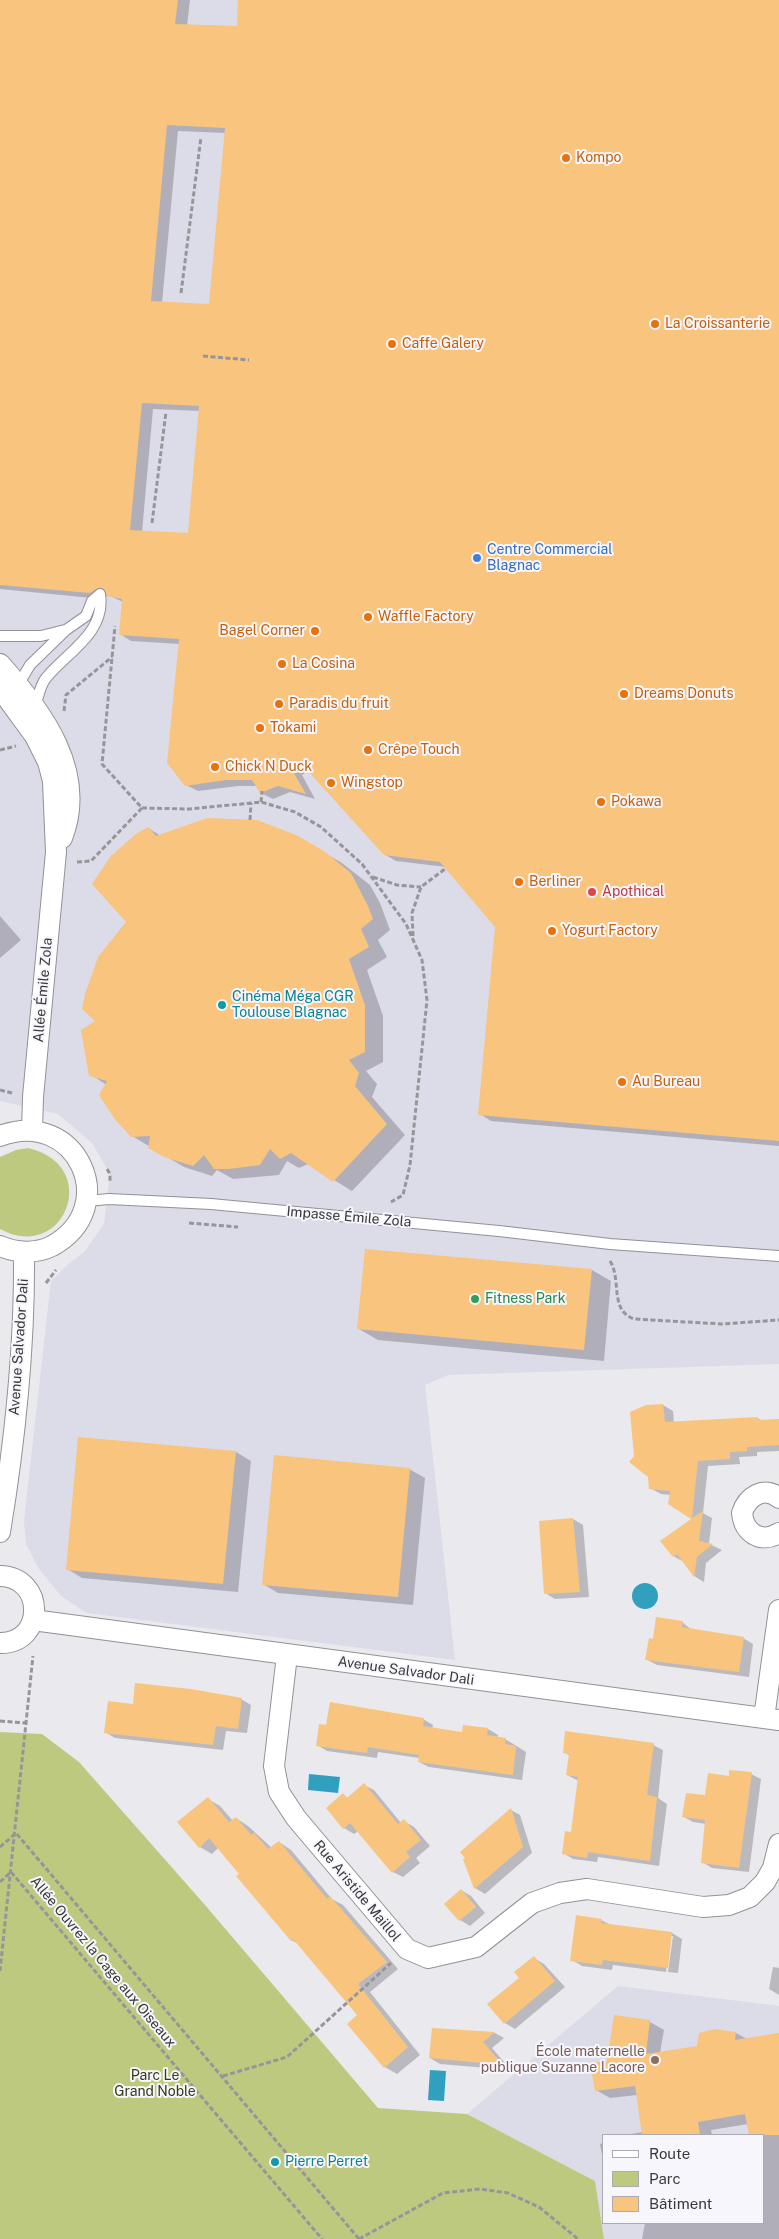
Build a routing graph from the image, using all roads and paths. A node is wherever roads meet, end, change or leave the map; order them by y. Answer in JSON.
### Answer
{"nodes":[{"id":1,"x":201,"y":137,"type":"dead end"},
{"id":2,"x":181,"y":293,"type":"dead end"},
{"id":3,"x":203,"y":356,"type":"dead end"},
{"id":4,"x":249,"y":360,"type":"dead end"},
{"id":5,"x":166,"y":412,"type":"dead end"},
{"id":6,"x":152,"y":523,"type":"dead end"},
{"id":7,"x":115,"y":624,"type":"dead end"},
{"id":8,"x":66,"y":630,"type":"junction"},
{"id":9,"x":0,"y":636,"type":"edge"},
{"id":10,"x":112,"y":656,"type":"junction"},
{"id":11,"x":0,"y":664,"type":"edge"},
{"id":12,"x":9,"y":690,"type":"edge"},
{"id":13,"x":36,"y":707,"type":"junction"},
{"id":14,"x":64,"y":720,"type":"dead end"},
{"id":15,"x":262,"y":791,"type":"dead end"},
{"id":16,"x":261,"y":802,"type":"junction"},
{"id":17,"x":251,"y":803,"type":"junction"},
{"id":18,"x":142,"y":808,"type":"junction"},
{"id":19,"x":250,"y":820,"type":"dead end"},
{"id":20,"x":63,"y":857,"type":"junction"},
{"id":21,"x":446,"y":869,"type":"dead end"},
{"id":22,"x":371,"y":876,"type":"junction"},
{"id":23,"x":421,"y":887,"type":"junction"},
{"id":24,"x":413,"y":939,"type":"junction"},
{"id":25,"x":0,"y":1090,"type":"edge"},
{"id":26,"x":33,"y":1097,"type":"junction"},
{"id":27,"x":32,"y":1130,"type":"junction"},
{"id":28,"x":0,"y":1136,"type":"edge"},
{"id":29,"x":105,"y":1166,"type":"dead end"},
{"id":30,"x":109,"y":1199,"type":"junction"},
{"id":31,"x":87,"y":1201,"type":"junction"},
{"id":32,"x":391,"y":1202,"type":"dead end"},
{"id":33,"x":608,"y":1244,"type":"junction"},
{"id":34,"x":0,"y":1246,"type":"edge"},
{"id":35,"x":24,"y":1252,"type":"junction"},
{"id":36,"x":779,"y":1256,"type":"edge"},
{"id":37,"x":60,"y":1265,"type":"dead end"},
{"id":38,"x":45,"y":1293,"type":"dead end"},
{"id":39,"x":779,"y":1320,"type":"edge"},
{"id":40,"x":779,"y":1498,"type":"edge"},
{"id":41,"x":0,"y":1532,"type":"edge"},
{"id":42,"x":779,"y":1533,"type":"edge"},
{"id":43,"x":0,"y":1576,"type":"edge"},
{"id":44,"x":779,"y":1610,"type":"edge"},
{"id":45,"x":34,"y":1620,"type":"junction"},
{"id":46,"x":0,"y":1643,"type":"edge"},
{"id":47,"x":33,"y":1654,"type":"dead end"},
{"id":48,"x":287,"y":1655,"type":"junction"},
{"id":49,"x":772,"y":1719,"type":"edge"},
{"id":50,"x":0,"y":1721,"type":"edge"},
{"id":51,"x":26,"y":1723,"type":"junction"},
{"id":52,"x":16,"y":1833,"type":"junction"},
{"id":53,"x":779,"y":1844,"type":"edge"},
{"id":54,"x":0,"y":1847,"type":"edge"},
{"id":55,"x":11,"y":1872,"type":"junction"},
{"id":56,"x":0,"y":1882,"type":"edge"},
{"id":57,"x":407,"y":1949,"type":"junction"},
{"id":58,"x":0,"y":1972,"type":"edge"},
{"id":59,"x":222,"y":2076,"type":"junction"},
{"id":60,"x":322,"y":2239,"type":"edge"},
{"id":61,"x":359,"y":2239,"type":"edge"},
{"id":62,"x":578,"y":2239,"type":"edge"}],
"edges":[{"from":1,"to":2,"type":"path"},
{"from":3,"to":4,"type":"path"},
{"from":5,"to":6,"type":"path"},
{"from":7,"to":10,"type":"path"},
{"from":8,"to":9,"type":"lane"},
{"from":8,"to":12,"type":"lane"},
{"from":8,"to":13,"type":"lane"},
{"from":10,"to":14,"type":"path"},
{"from":10,"to":18,"type":"path"},
{"from":11,"to":12,"type":"street","name":"Allée Émile Zola"},
{"from":12,"to":13,"type":"street","name":"Allée Émile Zola"},
{"from":12,"to":20,"type":"street","name":"Allée Émile Zola"},
{"from":13,"to":20,"type":"street","name":"Allée Émile Zola"},
{"from":15,"to":16,"type":"path"},
{"from":16,"to":17,"type":"path"},
{"from":16,"to":22,"type":"path"},
{"from":17,"to":18,"type":"path"},
{"from":17,"to":19,"type":"path"},
{"from":18,"to":20,"type":"path"},
{"from":20,"to":26,"type":"street","name":"Allée Émile Zola"},
{"from":21,"to":23,"type":"path"},
{"from":22,"to":23,"type":"path"},
{"from":22,"to":24,"type":"path"},
{"from":23,"to":24,"type":"path"},
{"from":24,"to":32,"type":"path"},
{"from":25,"to":26,"type":"path"},
{"from":26,"to":27,"type":"street","name":"Allée Émile Zola"},
{"from":27,"to":28,"type":"street"},
{"from":27,"to":31,"type":"street"},
{"from":29,"to":30,"type":"path"},
{"from":30,"to":31,"type":"lane","name":"Impasse Émile Zola"},
{"from":30,"to":33,"type":"lane","name":"Impasse Émile Zola"},
{"from":31,"to":35,"type":"street"},
{"from":33,"to":36,"type":"lane","name":"Impasse Émile Zola"},
{"from":33,"to":39,"type":"path"},
{"from":34,"to":35,"type":"street"},
{"from":35,"to":41,"type":"street","name":"Avenue Salvador Dali"},
{"from":37,"to":38,"type":"path"},
{"from":40,"to":42,"type":"street"},
{"from":43,"to":45,"type":"street"},
{"from":44,"to":49,"type":"street"},
{"from":45,"to":46,"type":"street"},
{"from":45,"to":48,"type":"street","name":"Avenue Salvador Dali"},
{"from":47,"to":51,"type":"path"},
{"from":48,"to":49,"type":"street","name":"Avenue Salvador Dali"},
{"from":48,"to":57,"type":"street","name":"Rue Aristide Maillol"},
{"from":50,"to":51,"type":"path"},
{"from":51,"to":52,"type":"path"},
{"from":52,"to":54,"type":"path"},
{"from":52,"to":55,"type":"path"},
{"from":52,"to":59,"type":"path"},
{"from":53,"to":57,"type":"street","name":"Rue Aristide Maillol"},
{"from":55,"to":56,"type":"path","name":"Allée Ouvrez la Cage aux Oiseaux"},
{"from":55,"to":58,"type":"path"},
{"from":55,"to":60,"type":"path","name":"Allée Ouvrez la Cage aux Oiseaux"},
{"from":57,"to":59,"type":"path"},
{"from":59,"to":61,"type":"path"},
{"from":61,"to":62,"type":"path"}]}
